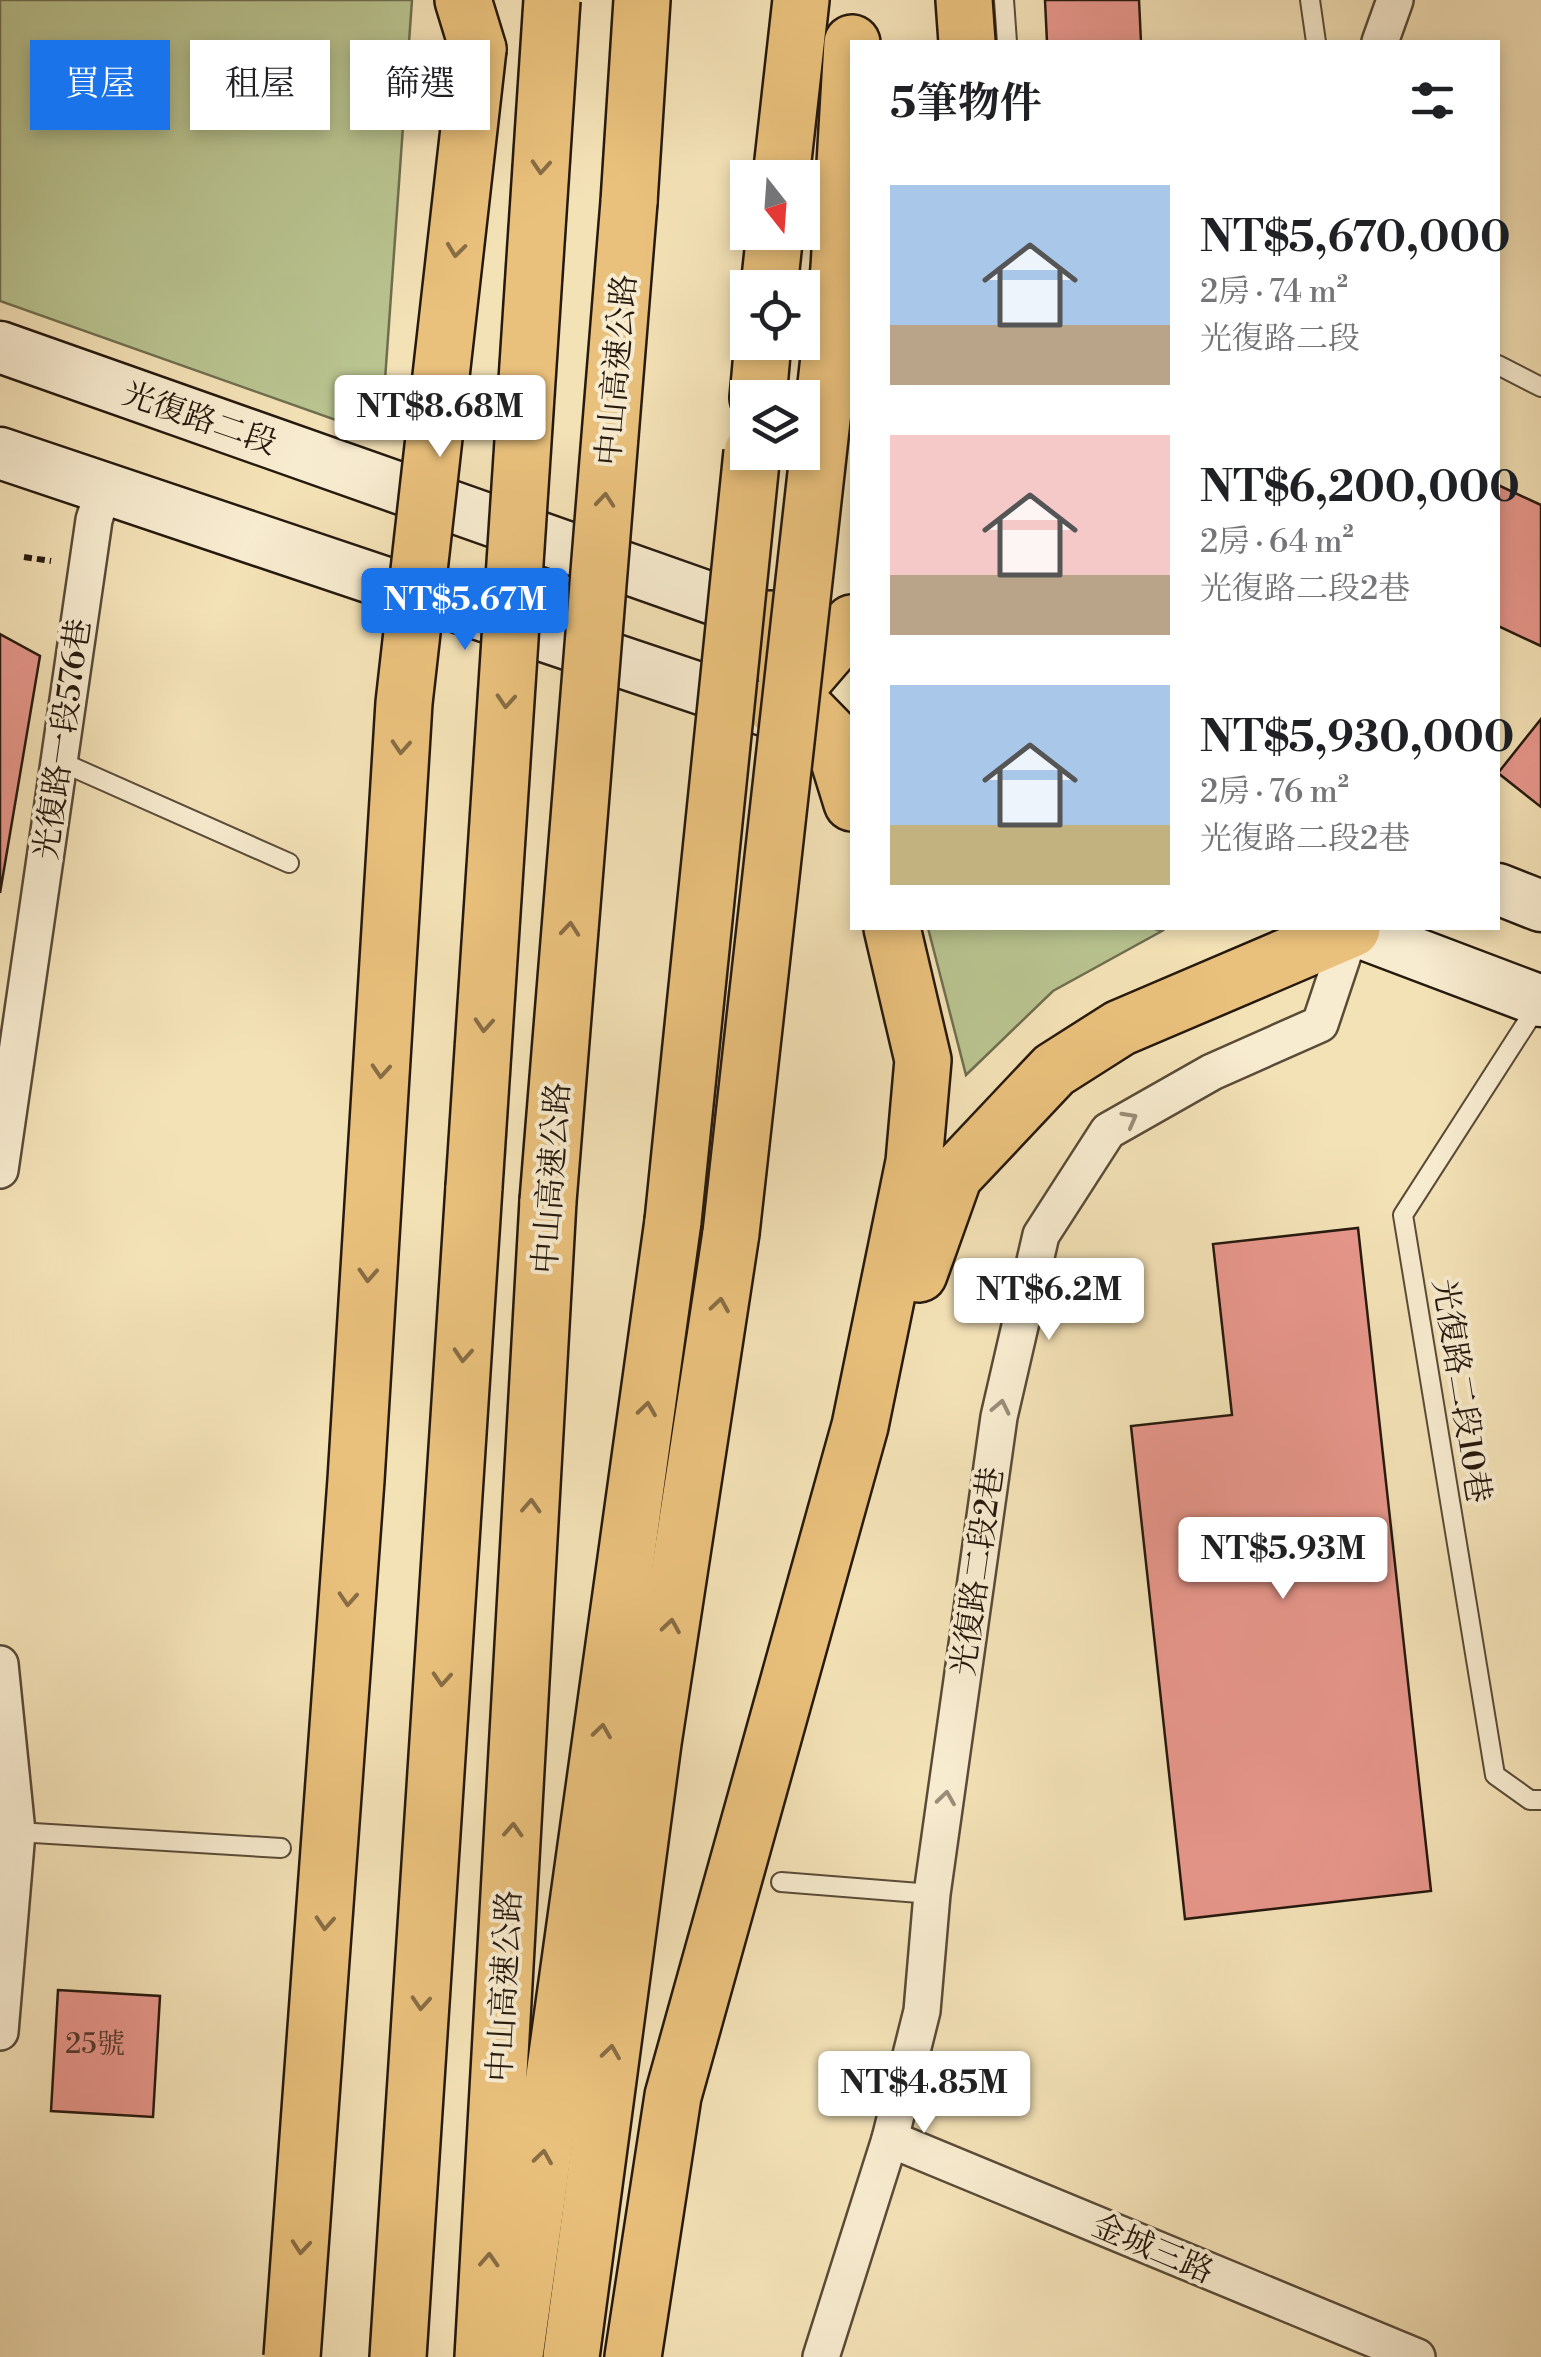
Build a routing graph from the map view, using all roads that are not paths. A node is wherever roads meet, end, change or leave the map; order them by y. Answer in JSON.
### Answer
{"nodes":[{"id":1,"x":552,"y":0,"type":"edge"},
{"id":2,"x":642,"y":0,"type":"edge"},
{"id":3,"x":801,"y":0,"type":"edge"},
{"id":4,"x":855,"y":0,"type":"edge"},
{"id":5,"x":964,"y":0,"type":"edge"},
{"id":6,"x":1004,"y":0,"type":"edge"},
{"id":7,"x":1310,"y":0,"type":"edge"},
{"id":8,"x":1395,"y":0,"type":"edge"},
{"id":9,"x":474,"y":16,"type":"edge"},
{"id":10,"x":852,"y":40,"type":"edge"},
{"id":11,"x":967,"y":40,"type":"edge"},
{"id":12,"x":1008,"y":40,"type":"edge"},
{"id":13,"x":1316,"y":40,"type":"edge"},
{"id":14,"x":1381,"y":40,"type":"edge"},
{"id":15,"x":850,"y":78,"type":"edge"},
{"id":16,"x":783,"y":160,"type":"edge"},
{"id":17,"x":0,"y":348,"type":"edge"},
{"id":18,"x":1500,"y":366,"type":"edge"},
{"id":19,"x":1541,"y":387,"type":"edge"},
{"id":20,"x":0,"y":453,"type":"edge"},
{"id":21,"x":750,"y":470,"type":"edge"},
{"id":22,"x":104,"y":488,"type":"junction"},
{"id":23,"x":771,"y":620,"type":"junction"},
{"id":24,"x":846,"y":638,"type":"edge"},
{"id":25,"x":780,"y":703,"type":"junction"},
{"id":26,"x":842,"y":739,"type":"edge"},
{"id":27,"x":59,"y":761,"type":"junction"},
{"id":28,"x":850,"y":790,"type":"edge"},
{"id":29,"x":289,"y":863,"type":"dead end"},
{"id":30,"x":1500,"y":890,"type":"edge"},
{"id":31,"x":1541,"y":906,"type":"edge"},
{"id":32,"x":892,"y":930,"type":"edge"},
{"id":33,"x":1346,"y":930,"type":"edge"},
{"id":34,"x":1350,"y":930,"type":"edge"},
{"id":35,"x":1356,"y":930,"type":"edge"},
{"id":36,"x":1541,"y":1001,"type":"edge"},
{"id":37,"x":0,"y":1170,"type":"edge"},
{"id":38,"x":860,"y":1426,"type":"junction"},
{"id":39,"x":0,"y":1664,"type":"edge"},
{"id":40,"x":1541,"y":1800,"type":"edge"},
{"id":41,"x":17,"y":1832,"type":"junction"},
{"id":42,"x":281,"y":1848,"type":"dead end"},
{"id":43,"x":781,"y":1882,"type":"dead end"},
{"id":44,"x":932,"y":1894,"type":"junction"},
{"id":45,"x":0,"y":2032,"type":"edge"},
{"id":46,"x":890,"y":2138,"type":"junction"},
{"id":47,"x":292,"y":2357,"type":"edge"},
{"id":48,"x":398,"y":2357,"type":"edge"},
{"id":49,"x":483,"y":2357,"type":"edge"},
{"id":50,"x":514,"y":2357,"type":"edge"},
{"id":51,"x":571,"y":2357,"type":"edge"},
{"id":52,"x":632,"y":2357,"type":"edge"},
{"id":53,"x":821,"y":2357,"type":"edge"},
{"id":54,"x":1417,"y":2357,"type":"edge"}],
"edges":[{"from":1,"to":48,"type":"highway","one_way":true,"bridge":true},
{"from":49,"to":2,"type":"highway","name":"中山高速公路","one_way":true,"bridge":true},
{"from":3,"to":16,"type":"highway"},
{"from":4,"to":10,"type":"highway"},
{"from":5,"to":11,"type":"highway"},
{"from":6,"to":12,"type":"lane"},
{"from":7,"to":13,"type":"lane"},
{"from":8,"to":14,"type":"street"},
{"from":9,"to":47,"type":"highway","one_way":true,"bridge":true},
{"from":51,"to":15,"type":"highway","one_way":true,"bridge":true},
{"from":17,"to":23,"type":"main road","name":"光復路二段"},
{"from":18,"to":19,"type":"lane"},
{"from":20,"to":22,"type":"main road"},
{"from":50,"to":21,"type":"highway","one_way":true,"bridge":true},
{"from":22,"to":25,"type":"main road"},
{"from":22,"to":27,"type":"street","name":"光復路一段576巷"},
{"from":23,"to":24,"type":"main road","name":"光復路二段"},
{"from":23,"to":25,"type":"highway"},
{"from":24,"to":25,"type":"highway"},
{"from":25,"to":26,"type":"highway"},
{"from":26,"to":28,"type":"highway"},
{"from":27,"to":29,"type":"lane"},
{"from":27,"to":37,"type":"street","name":"光復路一段576巷"},
{"from":30,"to":31,"type":"main road"},
{"from":32,"to":38,"type":"highway"},
{"from":33,"to":38,"type":"highway"},
{"from":44,"to":34,"type":"street","name":"光復路二段2巷","one_way":true},
{"from":35,"to":36,"type":"main road"},
{"from":36,"to":40,"type":"lane","name":"光復路二段10巷"},
{"from":38,"to":52,"type":"highway"},
{"from":39,"to":41,"type":"street"},
{"from":41,"to":42,"type":"lane"},
{"from":41,"to":45,"type":"street"},
{"from":43,"to":44,"type":"lane"},
{"from":44,"to":46,"type":"street","name":"光復路二段2巷"},
{"from":46,"to":53,"type":"street","name":"光復路二段2巷"},
{"from":46,"to":54,"type":"street","name":"金城三路"}]}
